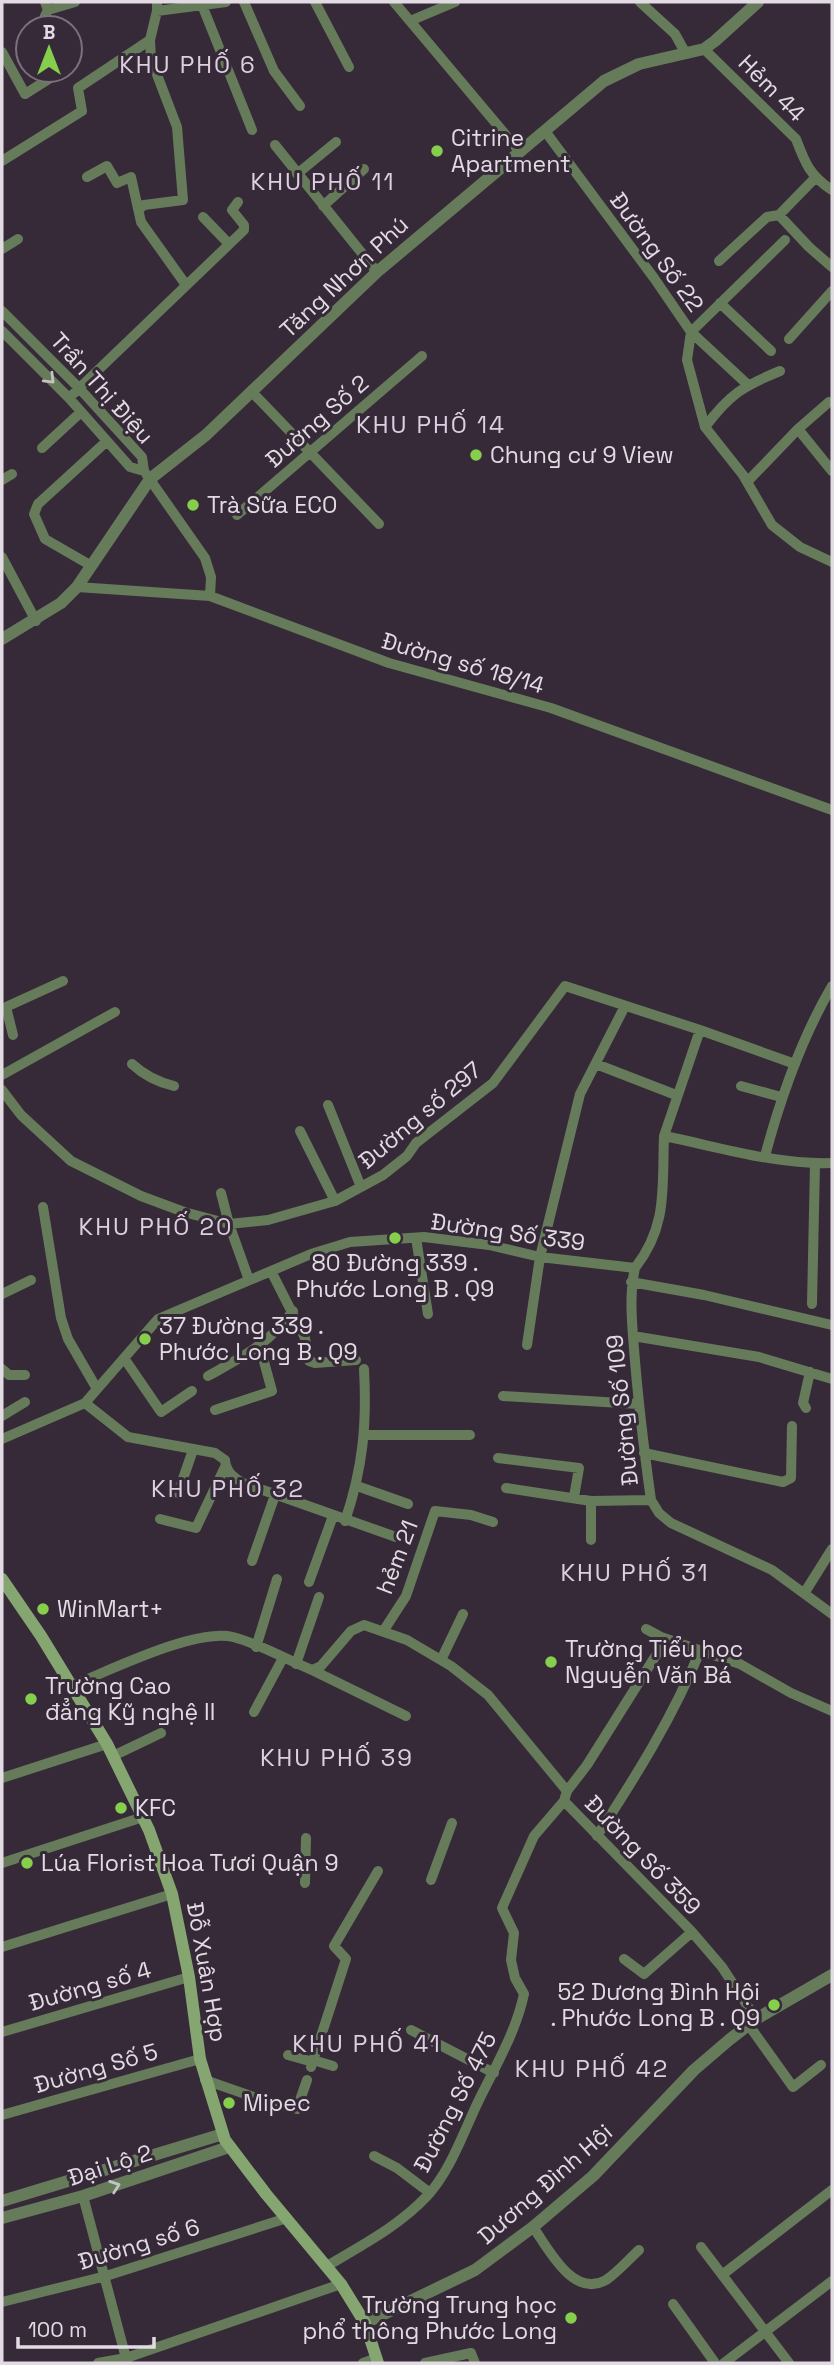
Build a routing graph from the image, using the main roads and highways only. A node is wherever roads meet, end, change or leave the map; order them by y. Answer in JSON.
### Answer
{"nodes":[{"id":1,"x":2,"y":1579,"type":"edge"},
{"id":2,"x":377,"y":2361,"type":"edge"}],
"edges":[{"from":1,"to":2,"type":"main road","name":"Đỗ Xuân Hợp"}]}
